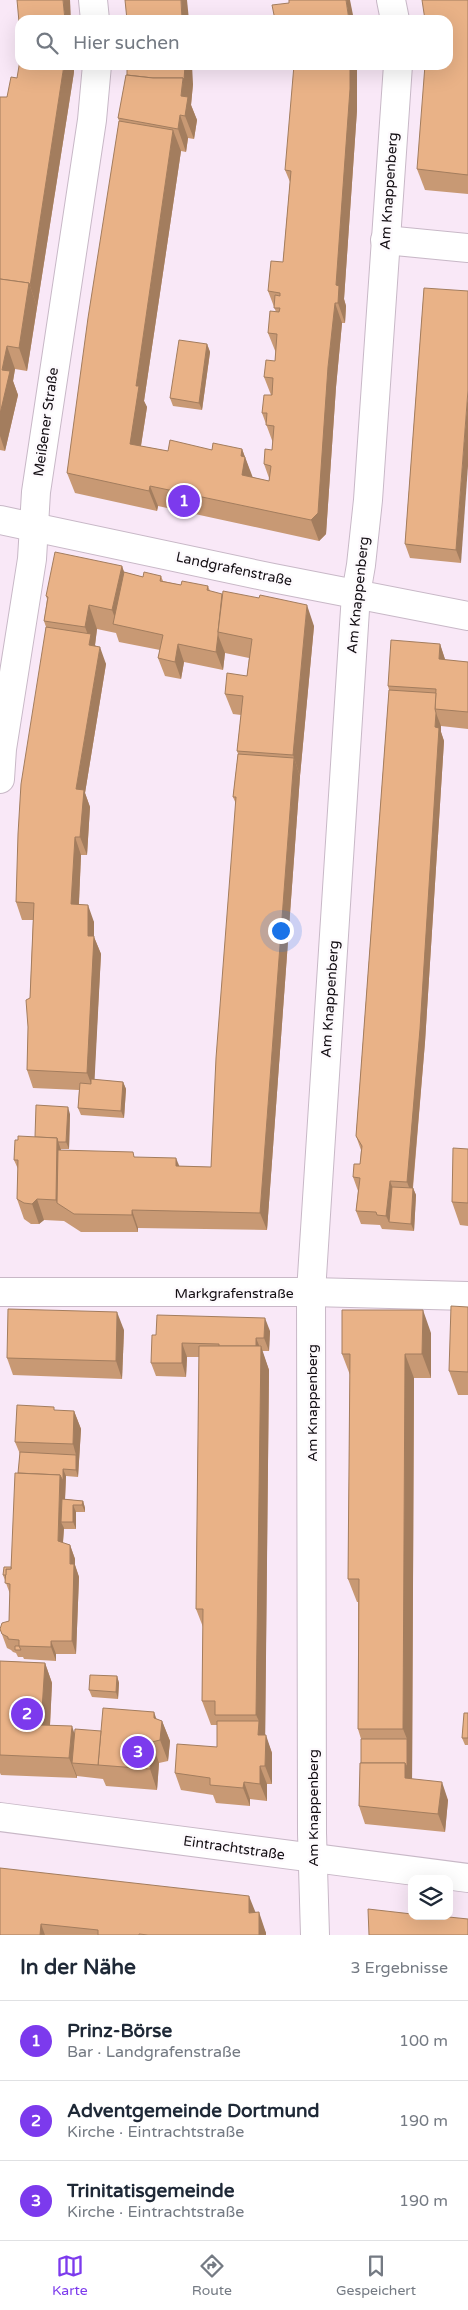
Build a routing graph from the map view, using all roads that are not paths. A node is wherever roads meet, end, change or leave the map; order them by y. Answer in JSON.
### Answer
{"nodes":[{"id":1,"x":93,"y":0,"type":"edge"},
{"id":2,"x":391,"y":0,"type":"edge"},
{"id":3,"x":94,"y":15,"type":"edge"},
{"id":4,"x":394,"y":15,"type":"edge"},
{"id":5,"x":97,"y":70,"type":"edge"},
{"id":6,"x":398,"y":70,"type":"edge"},
{"id":7,"x":385,"y":240,"type":"junction"},
{"id":8,"x":468,"y":248,"type":"edge"},
{"id":9,"x":0,"y":520,"type":"edge"},
{"id":10,"x":34,"y":526,"type":"junction"},
{"id":11,"x":356,"y":594,"type":"junction"},
{"id":12,"x":468,"y":616,"type":"edge"},
{"id":13,"x":0,"y":779,"type":"edge"},
{"id":14,"x":0,"y":1292,"type":"edge"},
{"id":15,"x":311,"y":1292,"type":"junction"},
{"id":16,"x":468,"y":1296,"type":"edge"},
{"id":17,"x":0,"y":1817,"type":"edge"},
{"id":18,"x":312,"y":1859,"type":"junction"},
{"id":19,"x":468,"y":1878,"type":"edge"},
{"id":20,"x":316,"y":1935,"type":"edge"}],
"edges":[{"from":1,"to":3,"type":"street"},
{"from":2,"to":4,"type":"street"},
{"from":5,"to":10,"type":"street","name":"Meißener Straße"},
{"from":6,"to":7,"type":"street","name":"Am Knappenberg"},
{"from":7,"to":8,"type":"street"},
{"from":7,"to":11,"type":"street","name":"Am Knappenberg"},
{"from":9,"to":10,"type":"street","name":"Landgrafenstraße"},
{"from":10,"to":11,"type":"street","name":"Landgrafenstraße"},
{"from":10,"to":13,"type":"street","name":"Meißener Straße"},
{"from":11,"to":12,"type":"street","name":"Landgrafenstraße"},
{"from":11,"to":15,"type":"street","name":"Am Knappenberg"},
{"from":14,"to":15,"type":"street","name":"Markgrafenstraße"},
{"from":15,"to":16,"type":"street","name":"Markgrafenstraße"},
{"from":15,"to":18,"type":"street","name":"Am Knappenberg"},
{"from":17,"to":18,"type":"street","name":"Eintrachtstraße"},
{"from":18,"to":19,"type":"street","name":"Eintrachtstraße"},
{"from":18,"to":20,"type":"street","name":"Am Knappenberg"}]}
